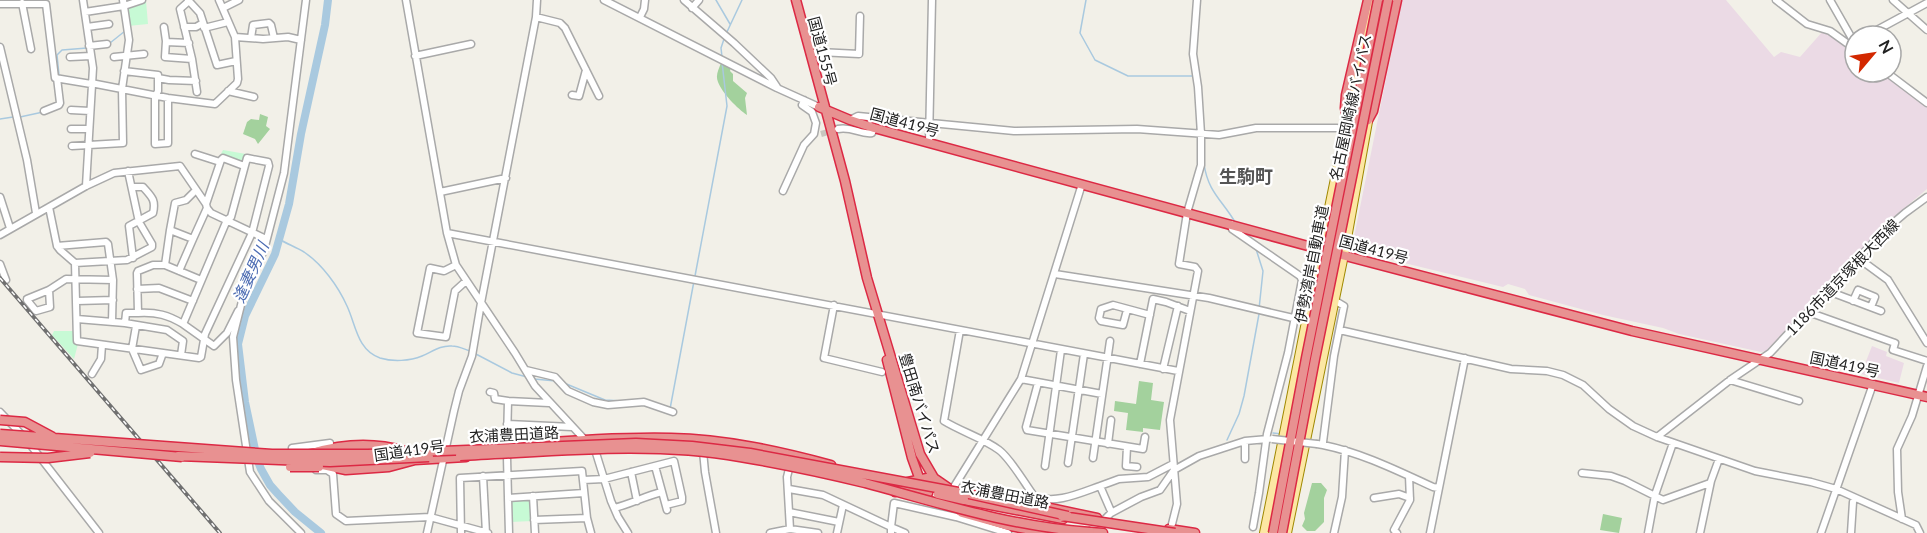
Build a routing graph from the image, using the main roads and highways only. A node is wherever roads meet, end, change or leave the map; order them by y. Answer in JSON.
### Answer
{"nodes":[{"id":1,"x":791,"y":0,"type":"edge"},
{"id":2,"x":796,"y":0,"type":"edge"},
{"id":3,"x":1368,"y":0,"type":"edge"},
{"id":4,"x":1376,"y":0,"type":"edge"},
{"id":5,"x":1390,"y":0,"type":"edge"},
{"id":6,"x":1397,"y":0,"type":"edge"},
{"id":7,"x":822,"y":108,"type":"junction"},
{"id":8,"x":1347,"y":117,"type":"junction"},
{"id":9,"x":1368,"y":120,"type":"junction"},
{"id":10,"x":1319,"y":249,"type":"junction"},
{"id":11,"x":1344,"y":255,"type":"junction"},
{"id":12,"x":876,"y":313,"type":"junction"},
{"id":13,"x":1927,"y":397,"type":"edge"},
{"id":14,"x":0,"y":420,"type":"edge"},
{"id":15,"x":0,"y":434,"type":"edge"},
{"id":16,"x":668,"y":438,"type":"junction"},
{"id":17,"x":26,"y":439,"type":"road end"},
{"id":18,"x":56,"y":439,"type":"junction"},
{"id":19,"x":0,"y":441,"type":"edge"},
{"id":20,"x":753,"y":447,"type":"junction"},
{"id":21,"x":125,"y":448,"type":"tunnel mouth"},
{"id":22,"x":114,"y":451,"type":"junction"},
{"id":23,"x":404,"y":451,"type":"junction"},
{"id":24,"x":703,"y":451,"type":"junction"},
{"id":25,"x":180,"y":452,"type":"junction"},
{"id":26,"x":445,"y":454,"type":"junction"},
{"id":27,"x":0,"y":457,"type":"edge"},
{"id":28,"x":283,"y":458,"type":"junction"},
{"id":29,"x":406,"y":461,"type":"junction"},
{"id":30,"x":915,"y":466,"type":"junction"},
{"id":31,"x":843,"y":471,"type":"junction"},
{"id":32,"x":812,"y":472,"type":"junction"},
{"id":33,"x":919,"y":479,"type":"junction"},
{"id":34,"x":936,"y":480,"type":"junction"},
{"id":35,"x":908,"y":482,"type":"junction"},
{"id":36,"x":928,"y":493,"type":"junction"},
{"id":37,"x":1143,"y":526,"type":"junction"},
{"id":38,"x":1173,"y":528,"type":"edge"},
{"id":39,"x":1090,"y":532,"type":"edge"},
{"id":40,"x":1047,"y":533,"type":"edge"},
{"id":41,"x":1103,"y":533,"type":"edge"},
{"id":42,"x":1159,"y":533,"type":"edge"},
{"id":43,"x":1195,"y":533,"type":"edge"},
{"id":44,"x":1264,"y":533,"type":"edge"},
{"id":45,"x":1273,"y":533,"type":"edge"},
{"id":46,"x":1282,"y":533,"type":"edge"},
{"id":47,"x":1287,"y":533,"type":"edge"}],
"edges":[{"from":1,"to":7,"type":"highway","name":"国道155号"},
{"from":2,"to":7,"type":"highway","name":"国道155号"},
{"from":3,"to":8,"type":"highway"},
{"from":4,"to":8,"type":"main road","name":"名古屋岡崎線バイパス"},
{"from":4,"to":45,"type":"highway","name":"伊勢湾岸自動車道","bridge":true},
{"from":5,"to":9,"type":"main road","name":"名古屋岡崎線バイパス"},
{"from":5,"to":46,"type":"highway","name":"伊勢湾岸自動車道","bridge":true},
{"from":6,"to":9,"type":"highway"},
{"from":7,"to":10,"type":"highway","name":"国道419号"},
{"from":7,"to":12,"type":"highway","name":"豊田南バイパス"},
{"from":8,"to":10,"type":"main road","name":"名古屋岡崎線バイパス"},
{"from":9,"to":11,"type":"main road","name":"名古屋岡崎線バイパス"},
{"from":10,"to":11,"type":"highway","name":"国道419号"},
{"from":10,"to":44,"type":"main road","name":"名古屋岡崎線バイパス"},
{"from":11,"to":13,"type":"highway","name":"国道419号"},
{"from":11,"to":47,"type":"main road","name":"名古屋岡崎線バイパス"},
{"from":12,"to":30,"type":"highway","name":"豊田南バイパス"},
{"from":12,"to":34,"type":"highway","name":"豊田南バイパス"},
{"from":14,"to":18,"type":"highway","name":"衣浦豊田道路","bridge":true},
{"from":15,"to":18,"type":"highway","name":"衣浦豊田道路","bridge":true},
{"from":16,"to":20,"type":"highway","name":"国道419号"},
{"from":16,"to":24,"type":"highway"},
{"from":16,"to":26,"type":"highway","name":"国道419号"},
{"from":17,"to":21,"type":"highway"},
{"from":18,"to":25,"type":"highway","name":"衣浦豊田道路","bridge":true},
{"from":19,"to":22,"type":"highway","name":"衣浦豊田道路","bridge":true},
{"from":20,"to":24,"type":"highway"},
{"from":20,"to":35,"type":"highway","name":"国道419号"},
{"from":22,"to":25,"type":"highway","name":"衣浦豊田道路","bridge":true},
{"from":22,"to":27,"type":"highway","name":"衣浦豊田道路","bridge":true},
{"from":23,"to":25,"type":"highway","name":"衣浦豊田道路","bridge":true},
{"from":23,"to":26,"type":"highway","name":"国道419号"},
{"from":23,"to":28,"type":"highway","name":"国道419号"},
{"from":24,"to":26,"type":"highway","name":"国道419号"},
{"from":24,"to":36,"type":"highway","name":"国道419号"},
{"from":25,"to":28,"type":"highway","name":"国道419号","bridge":true},
{"from":25,"to":29,"type":"highway","name":"衣浦豊田道路","bridge":true},
{"from":25,"to":31,"type":"highway","name":"衣浦豊田道路","bridge":true},
{"from":25,"to":32,"type":"highway","name":"衣浦豊田道路","bridge":true},
{"from":26,"to":29,"type":"highway","name":"国道419号"},
{"from":28,"to":29,"type":"highway","name":"国道419号"},
{"from":30,"to":33,"type":"highway","name":"豊田南バイパス"},
{"from":30,"to":35,"type":"highway"},
{"from":31,"to":37,"type":"highway","name":"衣浦豊田道路","bridge":true},
{"from":31,"to":38,"type":"highway","name":"衣浦豊田道路","bridge":true},
{"from":32,"to":39,"type":"highway","name":"衣浦豊田道路","bridge":true},
{"from":32,"to":42,"type":"highway","name":"衣浦豊田道路","bridge":true},
{"from":33,"to":34,"type":"highway","name":"国道419号"},
{"from":33,"to":35,"type":"highway","name":"国道419号"},
{"from":33,"to":36,"type":"highway","name":"豊田南バイパス"},
{"from":34,"to":37,"type":"highway","name":"豊田南バイパス"},
{"from":36,"to":40,"type":"highway","name":"豊田南バイパス"},
{"from":37,"to":43,"type":"highway","name":"豊田南バイパス"},
{"from":39,"to":41,"type":"highway","name":"衣浦豊田道路"}]}
